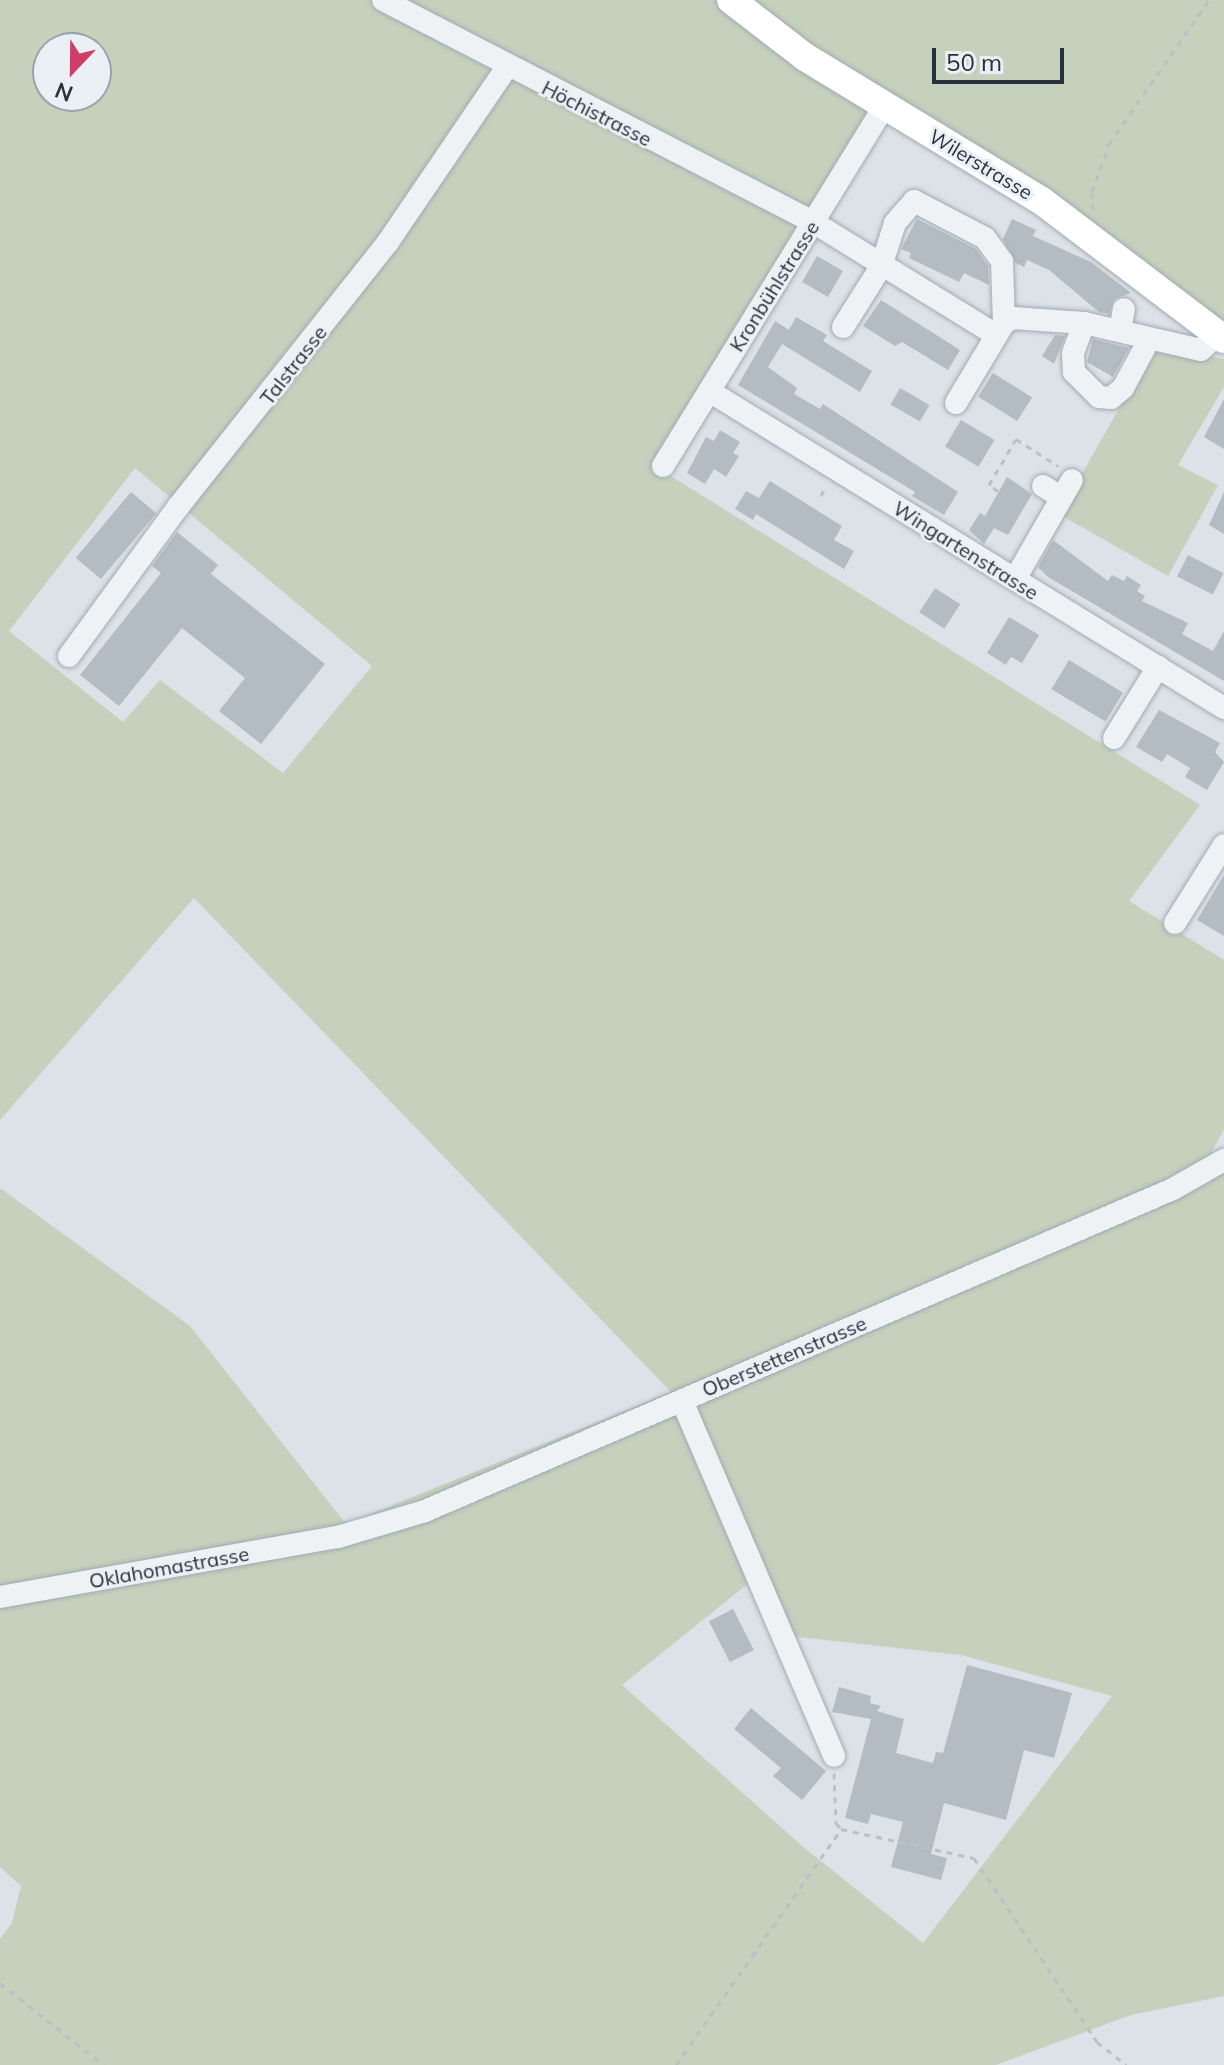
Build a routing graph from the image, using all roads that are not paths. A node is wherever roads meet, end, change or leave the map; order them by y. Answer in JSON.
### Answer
{"nodes":[{"id":1,"x":383,"y":0,"type":"edge"},
{"id":2,"x":731,"y":0,"type":"edge"},
{"id":3,"x":507,"y":67,"type":"junction"},
{"id":4,"x":885,"y":105,"type":"junction"},
{"id":5,"x":813,"y":222,"type":"junction"},
{"id":6,"x":881,"y":267,"type":"junction"},
{"id":7,"x":1084,"y":323,"type":"junction"},
{"id":8,"x":1004,"y":325,"type":"junction"},
{"id":9,"x":843,"y":327,"type":"dead end"},
{"id":10,"x":1221,"y":337,"type":"edge"},
{"id":11,"x":1149,"y":340,"type":"junction"},
{"id":12,"x":709,"y":391,"type":"junction"},
{"id":13,"x":956,"y":403,"type":"dead end"},
{"id":14,"x":663,"y":466,"type":"dead end"},
{"id":15,"x":1059,"y":482,"type":"road end"},
{"id":16,"x":1015,"y":579,"type":"junction"},
{"id":17,"x":69,"y":656,"type":"dead end"},
{"id":18,"x":1158,"y":667,"type":"junction"},
{"id":19,"x":1224,"y":708,"type":"edge"},
{"id":20,"x":1114,"y":738,"type":"dead end"},
{"id":21,"x":1224,"y":845,"type":"edge"},
{"id":22,"x":1175,"y":923,"type":"dead end"},
{"id":23,"x":1224,"y":1160,"type":"edge"},
{"id":24,"x":682,"y":1401,"type":"junction"},
{"id":25,"x":338,"y":1537,"type":"joint"},
{"id":26,"x":0,"y":1597,"type":"edge"},
{"id":27,"x":834,"y":1756,"type":"road end"}],
"edges":[{"from":1,"to":3,"type":"street","name":"Höchistrasse"},
{"from":2,"to":4,"type":"main road","name":"Wilerstrasse"},
{"from":3,"to":5,"type":"street","name":"Höchistrasse"},
{"from":3,"to":17,"type":"street","name":"Talstrasse"},
{"from":4,"to":5,"type":"street","name":"Kronbühlstrasse"},
{"from":4,"to":10,"type":"main road","name":"Wilerstrasse"},
{"from":5,"to":6,"type":"street","name":"Höchistrasse"},
{"from":5,"to":12,"type":"street","name":"Kronbühlstrasse"},
{"from":6,"to":8,"type":"street","name":"Höchistrasse"},
{"from":6,"to":8,"type":"street"},
{"from":6,"to":9,"type":"street"},
{"from":7,"to":8,"type":"street"},
{"from":7,"to":11,"type":"street"},
{"from":7,"to":11,"type":"street"},
{"from":8,"to":13,"type":"street"},
{"from":10,"to":11,"type":"street"},
{"from":12,"to":14,"type":"street","name":"Kronbühlstrasse"},
{"from":12,"to":16,"type":"street","name":"Wingartenstrasse"},
{"from":15,"to":16,"type":"street"},
{"from":16,"to":18,"type":"street","name":"Wingartenstrasse"},
{"from":18,"to":19,"type":"street","name":"Wingartenstrasse"},
{"from":18,"to":20,"type":"street"},
{"from":21,"to":22,"type":"street"},
{"from":23,"to":24,"type":"street","name":"Oberstettenstrasse"},
{"from":24,"to":25,"type":"street","name":"Oberstettenstrasse"},
{"from":24,"to":27,"type":"street"},
{"from":25,"to":26,"type":"street","name":"Oklahomastrasse"}]}
